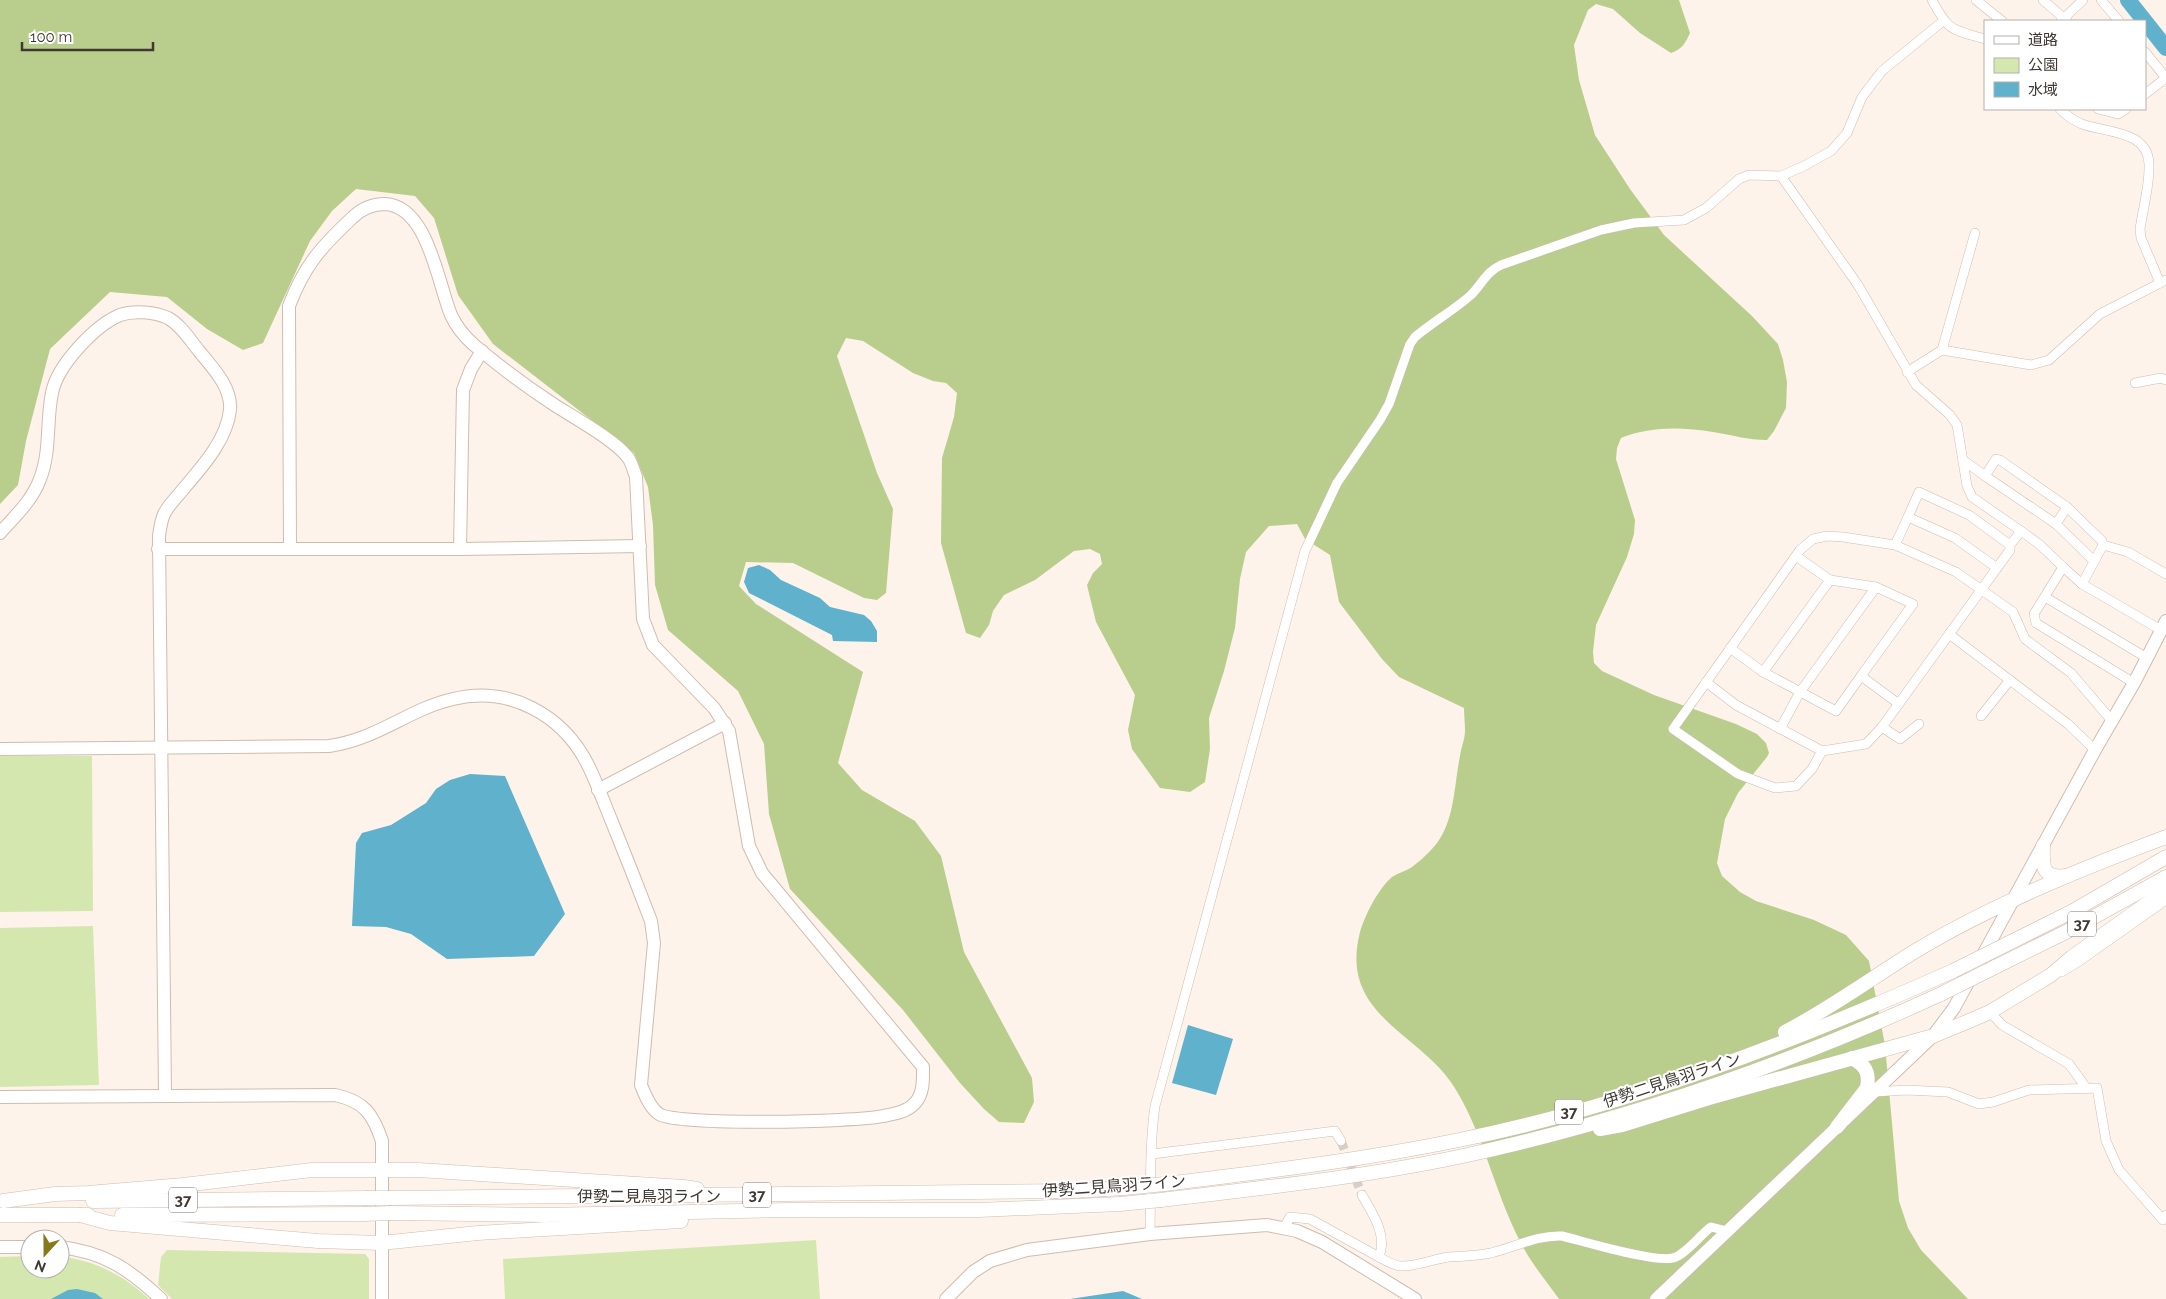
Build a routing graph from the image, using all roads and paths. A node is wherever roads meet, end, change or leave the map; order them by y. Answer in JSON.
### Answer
{"nodes":[{"id":1,"x":1932,"y":0,"type":"edge"},
{"id":2,"x":1976,"y":0,"type":"edge"},
{"id":3,"x":2043,"y":0,"type":"edge"},
{"id":4,"x":2083,"y":0,"type":"edge"},
{"id":5,"x":2101,"y":0,"type":"edge"},
{"id":6,"x":2001,"y":20,"type":"edge"},
{"id":7,"x":2064,"y":20,"type":"edge"},
{"id":8,"x":2118,"y":20,"type":"edge"},
{"id":9,"x":1943,"y":21,"type":"junction"},
{"id":10,"x":1984,"y":39,"type":"edge"},
{"id":11,"x":2146,"y":53,"type":"edge"},
{"id":12,"x":2146,"y":93,"type":"edge"},
{"id":13,"x":2061,"y":110,"type":"edge"},
{"id":14,"x":2102,"y":110,"type":"edge"},
{"id":15,"x":2124,"y":110,"type":"edge"},
{"id":16,"x":1781,"y":176,"type":"junction"},
{"id":17,"x":1974,"y":233,"type":"dead end"},
{"id":18,"x":2163,"y":281,"type":"edge"},
{"id":19,"x":1942,"y":350,"type":"junction"},
{"id":20,"x":482,"y":351,"type":"junction"},
{"id":21,"x":1907,"y":372,"type":"junction"},
{"id":22,"x":2166,"y":380,"type":"edge"},
{"id":23,"x":2136,"y":383,"type":"dead end"},
{"id":24,"x":1963,"y":460,"type":"junction"},
{"id":25,"x":1985,"y":476,"type":"junction"},
{"id":26,"x":2067,"y":507,"type":"junction"},
{"id":27,"x":1908,"y":517,"type":"junction"},
{"id":28,"x":2056,"y":524,"type":"junction"},
{"id":29,"x":2020,"y":531,"type":"junction"},
{"id":30,"x":0,"y":533,"type":"edge"},
{"id":31,"x":1896,"y":545,"type":"junction"},
{"id":32,"x":2010,"y":545,"type":"junction"},
{"id":33,"x":2104,"y":545,"type":"junction"},
{"id":34,"x":640,"y":546,"type":"junction"},
{"id":35,"x":158,"y":549,"type":"junction"},
{"id":36,"x":460,"y":549,"type":"junction"},
{"id":37,"x":290,"y":550,"type":"junction"},
{"id":38,"x":1796,"y":556,"type":"junction"},
{"id":39,"x":2094,"y":561,"type":"junction"},
{"id":40,"x":2063,"y":567,"type":"junction"},
{"id":41,"x":1997,"y":568,"type":"junction"},
{"id":42,"x":2166,"y":574,"type":"edge"},
{"id":43,"x":1830,"y":580,"type":"junction"},
{"id":44,"x":2082,"y":584,"type":"junction"},
{"id":45,"x":1876,"y":587,"type":"junction"},
{"id":46,"x":1981,"y":591,"type":"junction"},
{"id":47,"x":2045,"y":597,"type":"junction"},
{"id":48,"x":2163,"y":626,"type":"edge"},
{"id":49,"x":1949,"y":634,"type":"junction"},
{"id":50,"x":1730,"y":648,"type":"junction"},
{"id":51,"x":2147,"y":658,"type":"junction"},
{"id":52,"x":1763,"y":672,"type":"junction"},
{"id":53,"x":1861,"y":676,"type":"junction"},
{"id":54,"x":2010,"y":680,"type":"junction"},
{"id":55,"x":1706,"y":682,"type":"junction"},
{"id":56,"x":2134,"y":683,"type":"junction"},
{"id":57,"x":1800,"y":692,"type":"junction"},
{"id":58,"x":1899,"y":704,"type":"junction"},
{"id":59,"x":1981,"y":716,"type":"dead end"},
{"id":60,"x":2112,"y":721,"type":"junction"},
{"id":61,"x":725,"y":723,"type":"junction"},
{"id":62,"x":1919,"y":724,"type":"dead end"},
{"id":63,"x":1882,"y":727,"type":"junction"},
{"id":64,"x":1780,"y":728,"type":"junction"},
{"id":65,"x":160,"y":748,"type":"junction"},
{"id":66,"x":0,"y":749,"type":"edge"},
{"id":67,"x":2095,"y":750,"type":"junction"},
{"id":68,"x":1822,"y":751,"type":"junction"},
{"id":69,"x":598,"y":790,"type":"junction"},
{"id":70,"x":2166,"y":832,"type":"edge"},
{"id":71,"x":2166,"y":837,"type":"edge"},
{"id":72,"x":2152,"y":842,"type":"junction"},
{"id":73,"x":2044,"y":846,"type":"junction"},
{"id":74,"x":2166,"y":857,"type":"edge"},
{"id":75,"x":2070,"y":876,"type":"junction"},
{"id":76,"x":2166,"y":877,"type":"edge"},
{"id":77,"x":2166,"y":890,"type":"edge"},
{"id":78,"x":2014,"y":900,"type":"junction"},
{"id":79,"x":2166,"y":900,"type":"edge"},
{"id":80,"x":2051,"y":975,"type":"junction"},
{"id":81,"x":1990,"y":1012,"type":"junction"},
{"id":82,"x":1933,"y":1036,"type":"junction"},
{"id":83,"x":1852,"y":1058,"type":"junction"},
{"id":84,"x":1680,"y":1079,"type":"junction"},
{"id":85,"x":2087,"y":1089,"type":"junction"},
{"id":86,"x":1875,"y":1092,"type":"junction"},
{"id":87,"x":165,"y":1094,"type":"junction"},
{"id":88,"x":0,"y":1097,"type":"edge"},
{"id":89,"x":1837,"y":1127,"type":"junction"},
{"id":90,"x":1528,"y":1140,"type":"junction"},
{"id":91,"x":1340,"y":1141,"type":"tunnel mouth"},
{"id":92,"x":1152,"y":1154,"type":"junction"},
{"id":93,"x":382,"y":1169,"type":"junction"},
{"id":94,"x":1362,"y":1195,"type":"tunnel mouth"},
{"id":95,"x":726,"y":1196,"type":"junction"},
{"id":96,"x":1,"y":1206,"type":"edge"},
{"id":97,"x":791,"y":1210,"type":"junction"},
{"id":98,"x":80,"y":1215,"type":"junction"},
{"id":99,"x":2166,"y":1215,"type":"edge"},
{"id":100,"x":1284,"y":1228,"type":"junction"},
{"id":101,"x":1728,"y":1231,"type":"junction"},
{"id":102,"x":1150,"y":1234,"type":"junction"},
{"id":103,"x":381,"y":1243,"type":"junction"},
{"id":104,"x":0,"y":1247,"type":"edge"},
{"id":105,"x":20,"y":1247,"type":"edge"},
{"id":106,"x":70,"y":1248,"type":"edge"},
{"id":107,"x":1379,"y":1257,"type":"junction"},
{"id":108,"x":161,"y":1299,"type":"edge"},
{"id":109,"x":382,"y":1299,"type":"edge"},
{"id":110,"x":946,"y":1299,"type":"edge"},
{"id":111,"x":1415,"y":1299,"type":"edge"},
{"id":112,"x":1656,"y":1299,"type":"edge"}],
"edges":[{"from":1,"to":9,"type":"street"},
{"from":2,"to":6,"type":"street"},
{"from":3,"to":7,"type":"street"},
{"from":4,"to":7,"type":"street"},
{"from":5,"to":8,"type":"street"},
{"from":9,"to":10,"type":"street"},
{"from":9,"to":16,"type":"street"},
{"from":11,"to":12,"type":"street"},
{"from":13,"to":18,"type":"street"},
{"from":14,"to":15,"type":"street"},
{"from":16,"to":21,"type":"street"},
{"from":16,"to":92,"type":"street"},
{"from":17,"to":19,"type":"street"},
{"from":18,"to":19,"type":"street"},
{"from":19,"to":21,"type":"street"},
{"from":20,"to":34,"type":"street"},
{"from":20,"to":36,"type":"street"},
{"from":20,"to":37,"type":"street"},
{"from":21,"to":24,"type":"street"},
{"from":22,"to":23,"type":"street"},
{"from":24,"to":25,"type":"street"},
{"from":24,"to":29,"type":"street"},
{"from":25,"to":26,"type":"street"},
{"from":25,"to":28,"type":"street"},
{"from":26,"to":28,"type":"street"},
{"from":26,"to":33,"type":"street"},
{"from":27,"to":31,"type":"street"},
{"from":27,"to":32,"type":"street"},
{"from":27,"to":41,"type":"street"},
{"from":28,"to":39,"type":"street"},
{"from":29,"to":32,"type":"street"},
{"from":29,"to":40,"type":"street"},
{"from":30,"to":35,"type":"street"},
{"from":31,"to":38,"type":"street"},
{"from":31,"to":46,"type":"street"},
{"from":32,"to":41,"type":"street"},
{"from":33,"to":39,"type":"street"},
{"from":33,"to":42,"type":"street"},
{"from":34,"to":36,"type":"street"},
{"from":34,"to":61,"type":"street"},
{"from":35,"to":37,"type":"street"},
{"from":35,"to":65,"type":"street"},
{"from":36,"to":37,"type":"street"},
{"from":38,"to":43,"type":"street"},
{"from":38,"to":50,"type":"street"},
{"from":39,"to":44,"type":"street"},
{"from":40,"to":44,"type":"street"},
{"from":40,"to":47,"type":"street"},
{"from":41,"to":46,"type":"street"},
{"from":43,"to":45,"type":"street"},
{"from":43,"to":52,"type":"street"},
{"from":44,"to":48,"type":"street"},
{"from":45,"to":53,"type":"street"},
{"from":45,"to":57,"type":"street"},
{"from":46,"to":49,"type":"street"},
{"from":46,"to":60,"type":"street"},
{"from":47,"to":51,"type":"street"},
{"from":47,"to":56,"type":"street"},
{"from":48,"to":51,"type":"street"},
{"from":49,"to":54,"type":"street"},
{"from":49,"to":58,"type":"street"},
{"from":50,"to":52,"type":"street"},
{"from":50,"to":55,"type":"street"},
{"from":51,"to":56,"type":"street"},
{"from":52,"to":57,"type":"street"},
{"from":53,"to":57,"type":"street"},
{"from":53,"to":58,"type":"street"},
{"from":54,"to":59,"type":"street"},
{"from":54,"to":67,"type":"street"},
{"from":55,"to":64,"type":"street"},
{"from":55,"to":68,"type":"street"},
{"from":56,"to":60,"type":"street"},
{"from":57,"to":64,"type":"street"},
{"from":58,"to":63,"type":"street"},
{"from":60,"to":67,"type":"street"},
{"from":61,"to":69,"type":"street"},
{"from":61,"to":69,"type":"street"},
{"from":62,"to":63,"type":"street"},
{"from":63,"to":68,"type":"street"},
{"from":64,"to":68,"type":"street"},
{"from":65,"to":66,"type":"street"},
{"from":65,"to":69,"type":"street"},
{"from":65,"to":87,"type":"street"},
{"from":67,"to":73,"type":"street"},
{"from":70,"to":72,"type":"street"},
{"from":71,"to":72,"type":"main road"},
{"from":72,"to":75,"type":"main road"},
{"from":73,"to":75,"type":"main road"},
{"from":73,"to":78,"type":"street"},
{"from":74,"to":84,"type":"main road","name":"伊勢二見鳥羽ライン","number":"37","bridge":true},
{"from":75,"to":78,"type":"main road"},
{"from":76,"to":90,"type":"main road","name":"伊勢二見鳥羽ライン","number":"37","bridge":true},
{"from":77,"to":80,"type":"main road"},
{"from":78,"to":82,"type":"street"},
{"from":78,"to":84,"type":"main road"},
{"from":79,"to":80,"type":"street"},
{"from":80,"to":81,"type":"main road"},
{"from":81,"to":82,"type":"main road"},
{"from":81,"to":85,"type":"street"},
{"from":82,"to":83,"type":"main road"},
{"from":82,"to":86,"type":"street"},
{"from":83,"to":89,"type":"main road"},
{"from":83,"to":90,"type":"main road"},
{"from":84,"to":95,"type":"main road","name":"伊勢二見鳥羽ライン","number":"37","bridge":true},
{"from":85,"to":86,"type":"street"},
{"from":85,"to":99,"type":"street"},
{"from":86,"to":89,"type":"street"},
{"from":87,"to":88,"type":"street"},
{"from":87,"to":93,"type":"street"},
{"from":89,"to":101,"type":"street"},
{"from":90,"to":97,"type":"main road","name":"伊勢二見鳥羽ライン","number":"37","bridge":true},
{"from":91,"to":92,"type":"street"},
{"from":92,"to":102,"type":"street"},
{"from":93,"to":95,"type":"main road"},
{"from":93,"to":96,"type":"main road"},
{"from":93,"to":103,"type":"street"},
{"from":94,"to":107,"type":"street"},
{"from":95,"to":96,"type":"main road","name":"伊勢二見鳥羽ライン","number":"37","bridge":true},
{"from":96,"to":98,"type":"main road","name":"伊勢二見鳥羽ライン","number":"37"},
{"from":97,"to":98,"type":"main road","name":"伊勢二見鳥羽ライン","number":"37","bridge":true},
{"from":97,"to":103,"type":"main road"},
{"from":98,"to":103,"type":"main road"},
{"from":100,"to":102,"type":"street"},
{"from":100,"to":107,"type":"street"},
{"from":100,"to":111,"type":"street"},
{"from":101,"to":107,"type":"street"},
{"from":101,"to":112,"type":"street"},
{"from":102,"to":110,"type":"street"},
{"from":103,"to":109,"type":"street"},
{"from":104,"to":105,"type":"street"},
{"from":106,"to":108,"type":"street"}]}
